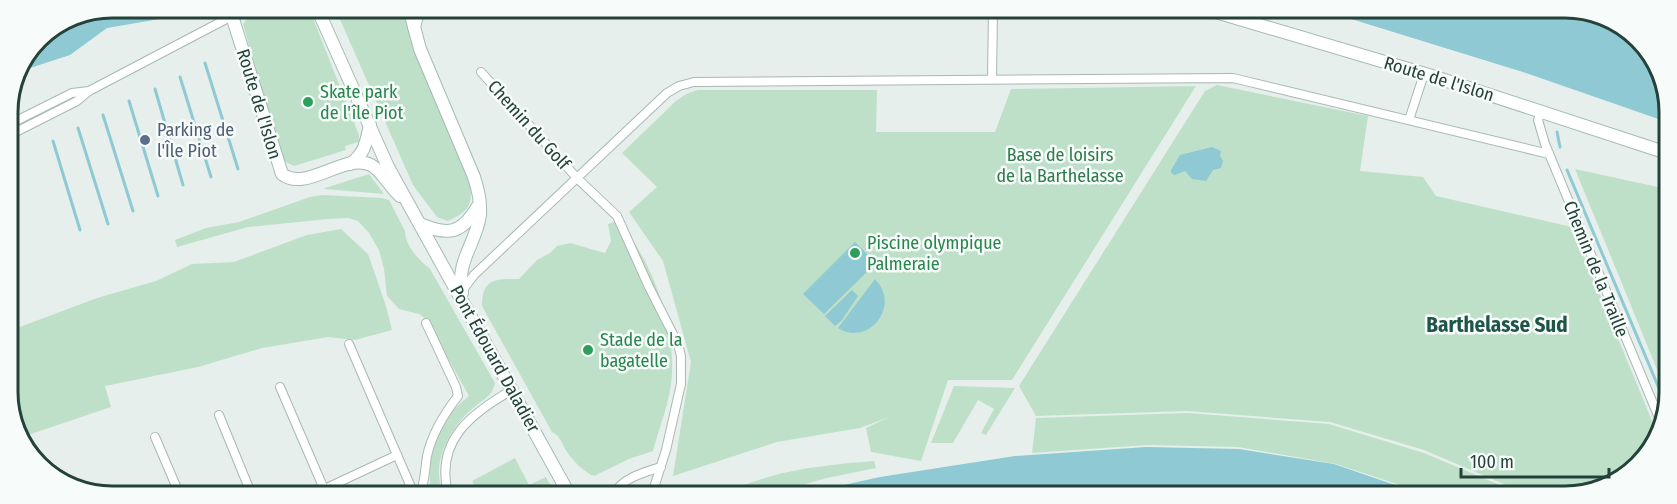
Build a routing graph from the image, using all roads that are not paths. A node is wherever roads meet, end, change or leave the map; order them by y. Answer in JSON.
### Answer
{"nodes":[{"id":1,"x":228,"y":18,"type":"edge"},
{"id":2,"x":233,"y":18,"type":"edge"},
{"id":3,"x":322,"y":18,"type":"edge"},
{"id":4,"x":412,"y":18,"type":"edge"},
{"id":5,"x":416,"y":18,"type":"edge"},
{"id":6,"x":993,"y":18,"type":"edge"},
{"id":7,"x":1236,"y":18,"type":"edge"},
{"id":8,"x":414,"y":27,"type":"junction"},
{"id":9,"x":481,"y":72,"type":"dead end"},
{"id":10,"x":1424,"y":74,"type":"junction"},
{"id":11,"x":992,"y":79,"type":"junction"},
{"id":12,"x":89,"y":91,"type":"junction"},
{"id":13,"x":1541,"y":111,"type":"junction"},
{"id":14,"x":18,"y":120,"type":"edge"},
{"id":15,"x":1409,"y":120,"type":"junction"},
{"id":16,"x":370,"y":125,"type":"junction"},
{"id":17,"x":18,"y":131,"type":"edge"},
{"id":18,"x":1659,"y":150,"type":"edge"},
{"id":19,"x":1549,"y":154,"type":"junction"},
{"id":20,"x":350,"y":164,"type":"junction"},
{"id":21,"x":577,"y":178,"type":"junction"},
{"id":22,"x":480,"y":203,"type":"junction"},
{"id":23,"x":410,"y":205,"type":"junction"},
{"id":24,"x":420,"y":224,"type":"junction"},
{"id":25,"x":462,"y":296,"type":"junction"},
{"id":26,"x":426,"y":323,"type":"dead end"},
{"id":27,"x":348,"y":344,"type":"dead end"},
{"id":28,"x":280,"y":387,"type":"dead end"},
{"id":29,"x":512,"y":390,"type":"junction"},
{"id":30,"x":1657,"y":412,"type":"edge"},
{"id":31,"x":219,"y":415,"type":"dead end"},
{"id":32,"x":155,"y":437,"type":"dead end"},
{"id":33,"x":397,"y":455,"type":"junction"},
{"id":34,"x":661,"y":466,"type":"junction"},
{"id":35,"x":632,"y":478,"type":"junction"},
{"id":36,"x":176,"y":486,"type":"edge"},
{"id":37,"x":248,"y":486,"type":"edge"},
{"id":38,"x":319,"y":486,"type":"edge"},
{"id":39,"x":332,"y":486,"type":"edge"},
{"id":40,"x":411,"y":486,"type":"edge"},
{"id":41,"x":424,"y":486,"type":"edge"},
{"id":42,"x":446,"y":486,"type":"edge"},
{"id":43,"x":565,"y":486,"type":"edge"},
{"id":44,"x":620,"y":486,"type":"edge"},
{"id":45,"x":648,"y":486,"type":"edge"},
{"id":46,"x":655,"y":486,"type":"edge"}],
"edges":[{"from":1,"to":12,"type":"street"},
{"from":2,"to":20,"type":"main road","name":"Route de l'Islon"},
{"from":3,"to":16,"type":"main road","name":"Pont Édouard Daladier"},
{"from":4,"to":8,"type":"main road"},
{"from":5,"to":8,"type":"main road"},
{"from":6,"to":11,"type":"street"},
{"from":7,"to":10,"type":"main road","name":"Route de l'Islon"},
{"from":8,"to":22,"type":"main road"},
{"from":9,"to":21,"type":"street","name":"Chemin du Golf"},
{"from":10,"to":13,"type":"main road","name":"Route de l'Islon"},
{"from":10,"to":15,"type":"street"},
{"from":11,"to":15,"type":"street"},
{"from":11,"to":21,"type":"street"},
{"from":12,"to":14,"type":"street"},
{"from":12,"to":17,"type":"street"},
{"from":13,"to":18,"type":"main road","name":"Route de l'Islon"},
{"from":13,"to":19,"type":"street","name":"Chemin de la Traille"},
{"from":15,"to":19,"type":"street"},
{"from":16,"to":20,"type":"main road"},
{"from":16,"to":23,"type":"main road","name":"Pont Édouard Daladier"},
{"from":19,"to":30,"type":"street","name":"Chemin de la Traille"},
{"from":20,"to":23,"type":"main road"},
{"from":21,"to":25,"type":"street"},
{"from":21,"to":34,"type":"street","name":"Chemin du Golf"},
{"from":22,"to":24,"type":"main road"},
{"from":22,"to":25,"type":"main road"},
{"from":23,"to":24,"type":"main road","name":"Pont Édouard Daladier"},
{"from":24,"to":25,"type":"main road","name":"Pont Édouard Daladier"},
{"from":25,"to":29,"type":"main road","name":"Pont Édouard Daladier"},
{"from":26,"to":41,"type":"street"},
{"from":27,"to":33,"type":"street"},
{"from":28,"to":38,"type":"street"},
{"from":29,"to":42,"type":"street"},
{"from":29,"to":43,"type":"main road","name":"Pont Édouard Daladier"},
{"from":31,"to":37,"type":"street"},
{"from":32,"to":36,"type":"street"},
{"from":33,"to":39,"type":"street"},
{"from":33,"to":40,"type":"street"},
{"from":34,"to":35,"type":"street"},
{"from":34,"to":46,"type":"street","name":"Chemin du Golf"},
{"from":35,"to":44,"type":"street"},
{"from":35,"to":45,"type":"street"}]}
